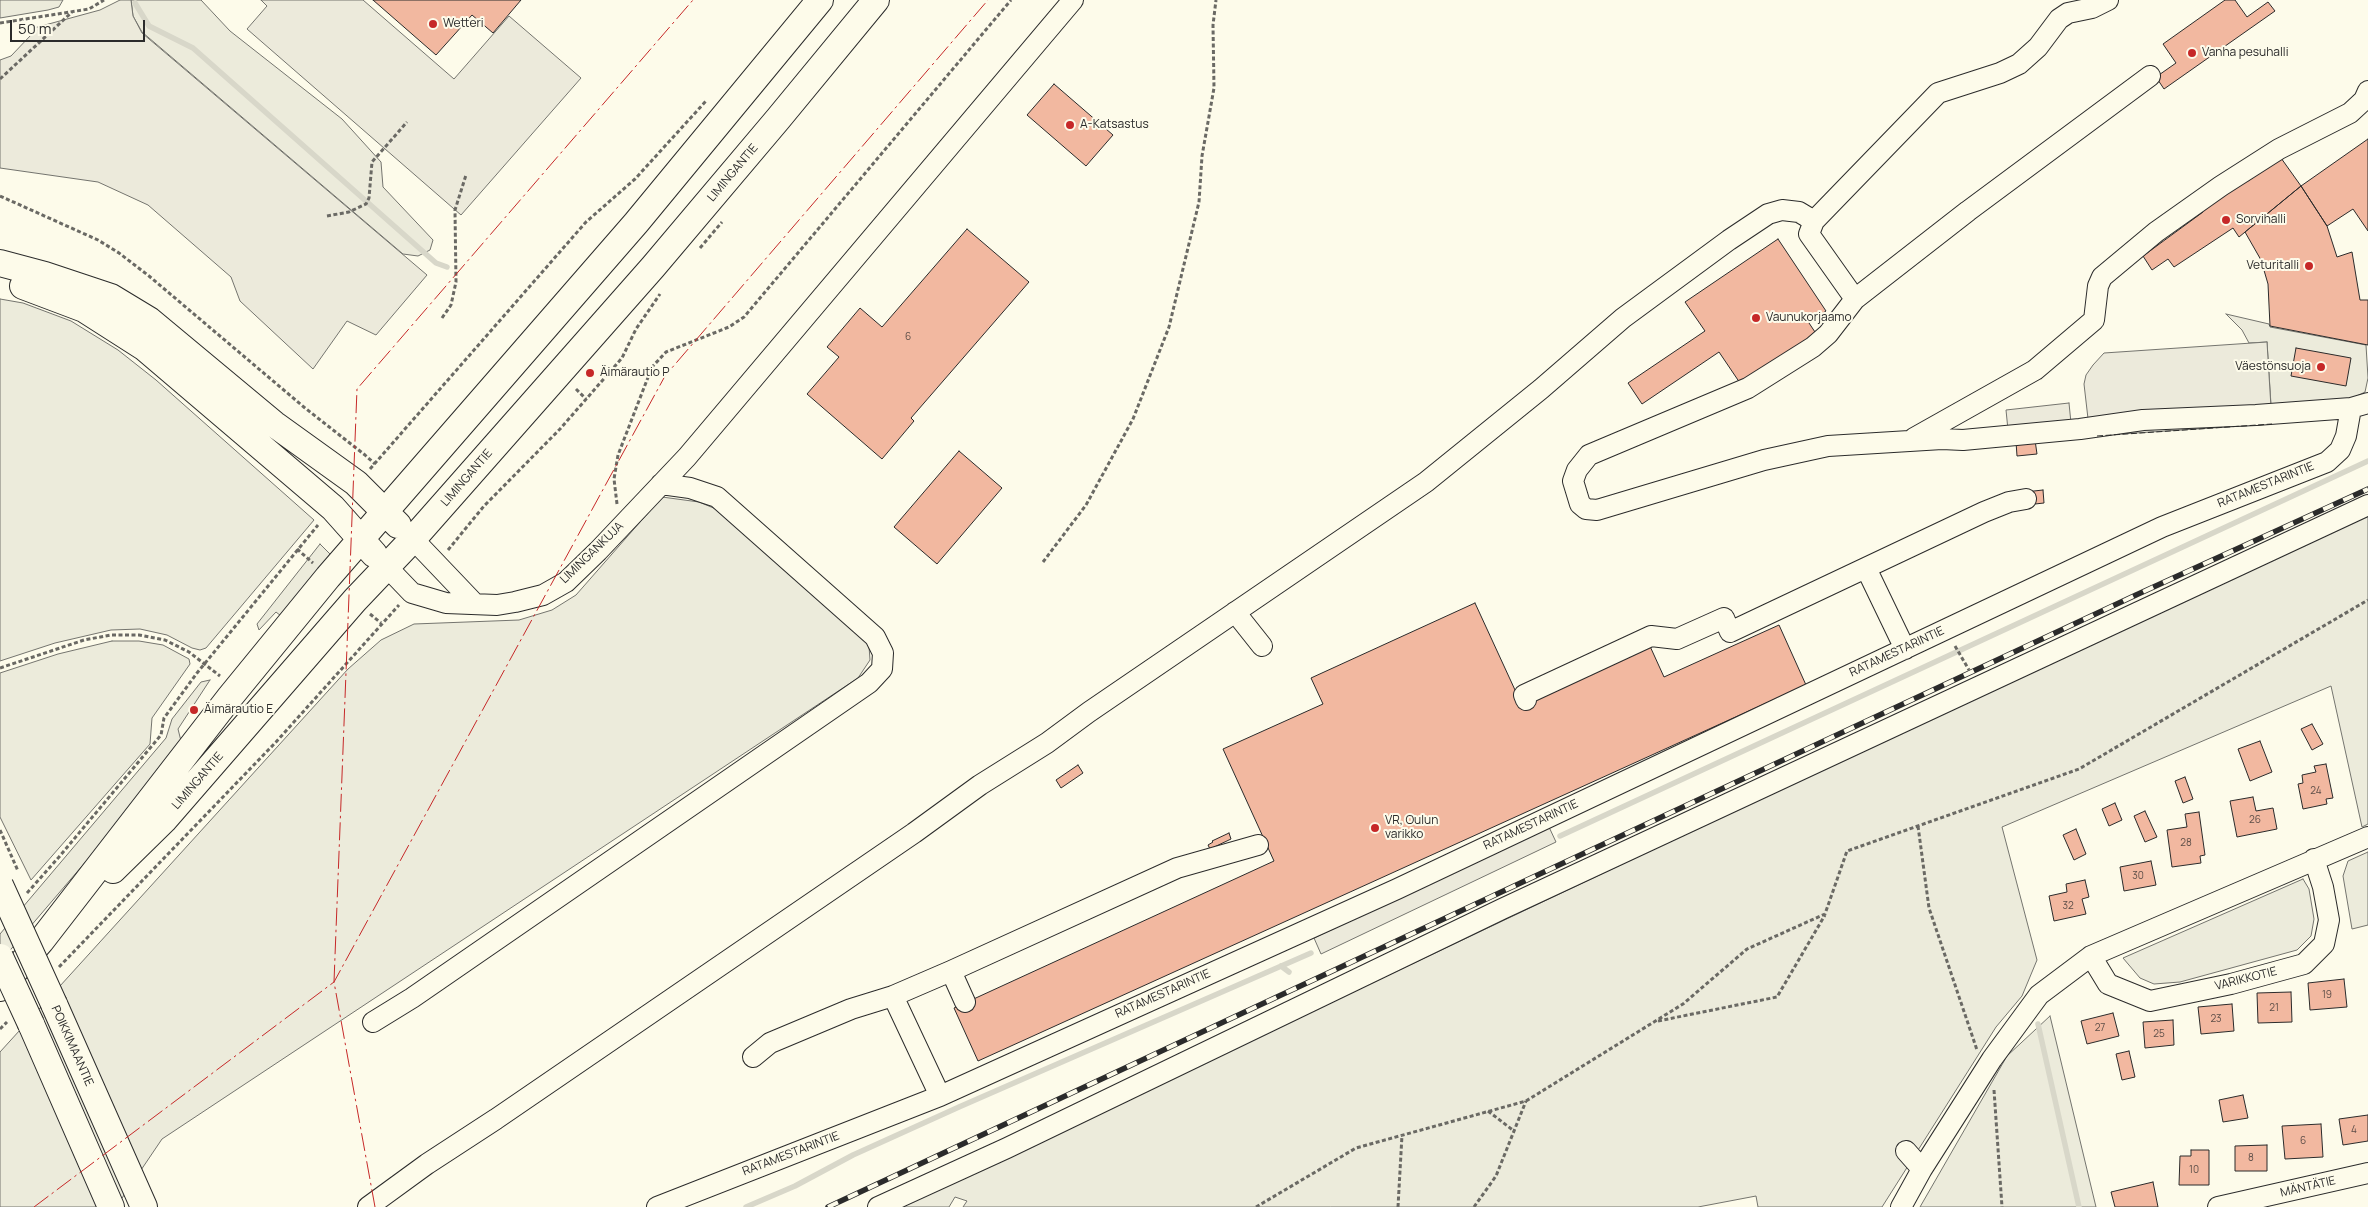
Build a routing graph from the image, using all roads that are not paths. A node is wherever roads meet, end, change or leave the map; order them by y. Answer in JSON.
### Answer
{"nodes":[{"id":1,"x":820,"y":0,"type":"edge"},
{"id":2,"x":876,"y":0,"type":"edge"},
{"id":3,"x":1072,"y":0,"type":"edge"},
{"id":4,"x":2108,"y":0,"type":"edge"},
{"id":5,"x":2150,"y":76,"type":"dead end"},
{"id":6,"x":2368,"y":90,"type":"edge"},
{"id":7,"x":1814,"y":221,"type":"junction"},
{"id":8,"x":0,"y":263,"type":"edge"},
{"id":9,"x":0,"y":282,"type":"edge"},
{"id":10,"x":1855,"y":299,"type":"junction"},
{"id":11,"x":2360,"y":406,"type":"edge"},
{"id":12,"x":1910,"y":440,"type":"junction"},
{"id":13,"x":661,"y":484,"type":"junction"},
{"id":14,"x":2026,"y":498,"type":"dead end"},
{"id":15,"x":2368,"y":505,"type":"edge"},
{"id":16,"x":386,"y":513,"type":"junction"},
{"id":17,"x":413,"y":539,"type":"junction"},
{"id":18,"x":362,"y":540,"type":"junction"},
{"id":19,"x":387,"y":567,"type":"junction"},
{"id":20,"x":1866,"y":568,"type":"junction"},
{"id":21,"x":474,"y":604,"type":"junction"},
{"id":22,"x":1235,"y":612,"type":"junction"},
{"id":23,"x":1262,"y":646,"type":"dead end"},
{"id":24,"x":1905,"y":649,"type":"junction"},
{"id":25,"x":1526,"y":700,"type":"dead end"},
{"id":26,"x":2368,"y":837,"type":"edge"},
{"id":27,"x":1258,"y":845,"type":"dead end"},
{"id":28,"x":2314,"y":859,"type":"junction"},
{"id":29,"x":0,"y":885,"type":"edge"},
{"id":30,"x":41,"y":941,"type":"junction"},
{"id":31,"x":2091,"y":956,"type":"junction"},
{"id":32,"x":0,"y":957,"type":"edge"},
{"id":33,"x":951,"y":972,"type":"junction"},
{"id":34,"x":0,"y":988,"type":"edge"},
{"id":35,"x":893,"y":996,"type":"junction"},
{"id":36,"x":965,"y":1002,"type":"dead end"},
{"id":37,"x":373,"y":1022,"type":"dead end"},
{"id":38,"x":753,"y":1056,"type":"dead end"},
{"id":39,"x":940,"y":1096,"type":"junction"},
{"id":40,"x":1906,"y":1151,"type":"dead end"},
{"id":41,"x":1922,"y":1169,"type":"junction"},
{"id":42,"x":2368,"y":1173,"type":"edge"},
{"id":43,"x":111,"y":1207,"type":"edge"},
{"id":44,"x":144,"y":1207,"type":"edge"},
{"id":45,"x":368,"y":1207,"type":"edge"},
{"id":46,"x":657,"y":1207,"type":"edge"},
{"id":47,"x":878,"y":1207,"type":"edge"},
{"id":48,"x":1901,"y":1207,"type":"edge"},
{"id":49,"x":2218,"y":1207,"type":"edge"}],
"edges":[{"from":1,"to":16,"type":"main road","name":"LIMINGANTIE"},
{"from":2,"to":17,"type":"main road","name":"LIMINGANTIE"},
{"from":3,"to":13,"type":"street","name":"LIMINGANKUJA"},
{"from":4,"to":7,"type":"street"},
{"from":5,"to":10,"type":"street"},
{"from":6,"to":12,"type":"street"},
{"from":7,"to":10,"type":"street"},
{"from":7,"to":22,"type":"street"},
{"from":8,"to":16,"type":"main road"},
{"from":9,"to":18,"type":"main road"},
{"from":10,"to":12,"type":"street"},
{"from":11,"to":12,"type":"street"},
{"from":11,"to":24,"type":"street","name":"RATAMESTARINTIE"},
{"from":13,"to":21,"type":"street","name":"LIMINGANKUJA"},
{"from":13,"to":37,"type":"street"},
{"from":14,"to":20,"type":"street"},
{"from":15,"to":47,"type":"street"},
{"from":16,"to":17,"type":"main road"},
{"from":16,"to":18,"type":"main road","name":"LIMINGANTIE"},
{"from":17,"to":19,"type":"main road","name":"LIMINGANTIE"},
{"from":17,"to":21,"type":"street"},
{"from":18,"to":19,"type":"main road"},
{"from":18,"to":30,"type":"main road","name":"LIMINGANTIE"},
{"from":19,"to":21,"type":"street","name":"LIMINGANKUJA"},
{"from":19,"to":30,"type":"main road","name":"LIMINGANTIE"},
{"from":20,"to":24,"type":"street"},
{"from":20,"to":25,"type":"street"},
{"from":22,"to":23,"type":"street"},
{"from":22,"to":45,"type":"street"},
{"from":24,"to":39,"type":"street","name":"RATAMESTARINTIE"},
{"from":26,"to":28,"type":"street"},
{"from":27,"to":33,"type":"street"},
{"from":28,"to":31,"type":"street"},
{"from":28,"to":31,"type":"street","name":"VARIKKOTIE"},
{"from":29,"to":44,"type":"main road","name":"POIKKIMAANTIE","bridge":true},
{"from":30,"to":34,"type":"main road","name":"LIMINGANTIE"},
{"from":31,"to":41,"type":"street"},
{"from":32,"to":43,"type":"main road","bridge":true},
{"from":33,"to":35,"type":"street"},
{"from":33,"to":36,"type":"street"},
{"from":35,"to":38,"type":"street"},
{"from":35,"to":39,"type":"street"},
{"from":39,"to":46,"type":"street","name":"RATAMESTARINTIE"},
{"from":40,"to":41,"type":"street"},
{"from":41,"to":48,"type":"street"},
{"from":42,"to":49,"type":"street","name":"MÄNTÄTIE"}]}
